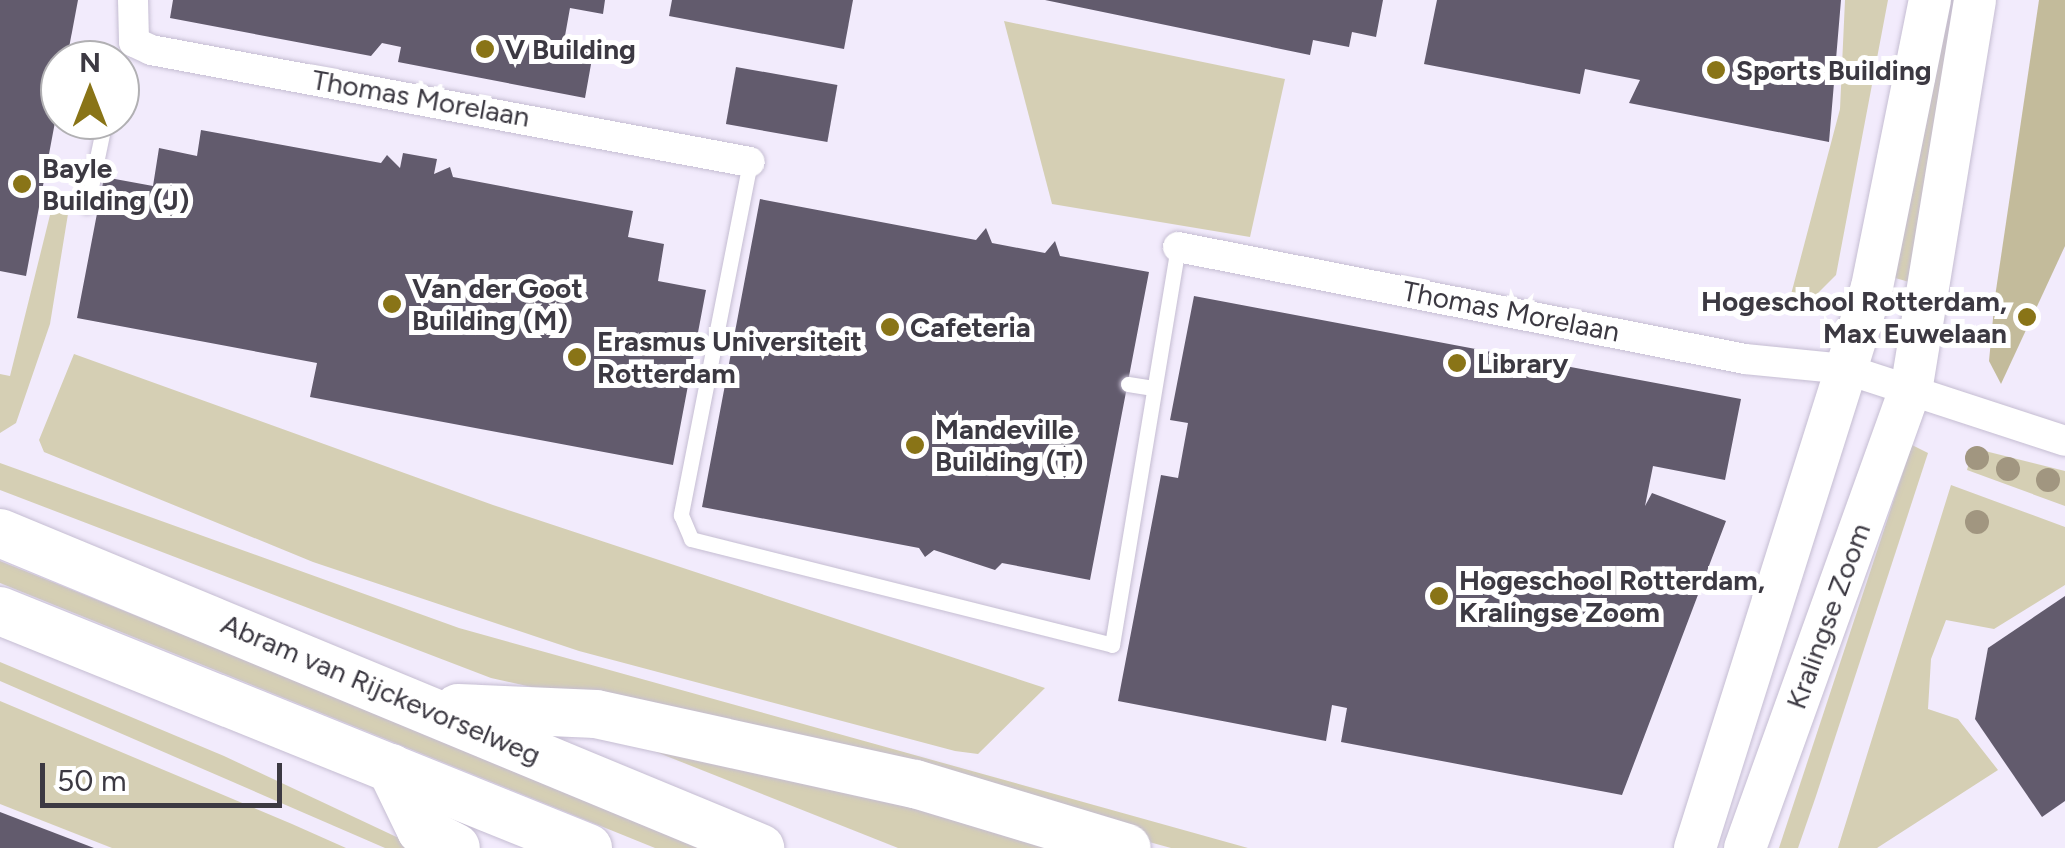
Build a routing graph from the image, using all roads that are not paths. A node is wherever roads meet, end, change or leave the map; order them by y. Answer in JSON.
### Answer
{"nodes":[{"id":1,"x":133,"y":0,"type":"edge"},
{"id":2,"x":1930,"y":0,"type":"edge"},
{"id":3,"x":1975,"y":0,"type":"edge"},
{"id":4,"x":128,"y":40,"type":"edge"},
{"id":5,"x":140,"y":54,"type":"edge"},
{"id":6,"x":101,"y":140,"type":"edge"},
{"id":7,"x":750,"y":162,"type":"joint"},
{"id":8,"x":87,"y":206,"type":"dead end"},
{"id":9,"x":1178,"y":247,"type":"joint"},
{"id":10,"x":722,"y":307,"type":"junction"},
{"id":11,"x":739,"y":310,"type":"dead end"},
{"id":12,"x":1845,"y":368,"type":"junction"},
{"id":13,"x":1128,"y":384,"type":"dead end"},
{"id":14,"x":1912,"y":385,"type":"junction"},
{"id":15,"x":1152,"y":388,"type":"junction"},
{"id":16,"x":2065,"y":441,"type":"edge"},
{"id":17,"x":0,"y":533,"type":"edge"},
{"id":18,"x":0,"y":612,"type":"edge"},
{"id":19,"x":438,"y":708,"type":"junction"},
{"id":20,"x":391,"y":768,"type":"junction"},
{"id":21,"x":456,"y":848,"type":"edge"},
{"id":22,"x":588,"y":848,"type":"edge"},
{"id":23,"x":760,"y":848,"type":"edge"},
{"id":24,"x":1127,"y":848,"type":"edge"},
{"id":25,"x":1695,"y":848,"type":"edge"},
{"id":26,"x":1745,"y":848,"type":"edge"}],
"edges":[{"from":1,"to":4,"type":"street","name":"Thomas Morelaan"},
{"from":2,"to":12,"type":"main road","name":"Kralingse Zoom"},
{"from":3,"to":14,"type":"main road","name":"Kralingse Zoom"},
{"from":5,"to":7,"type":"street","name":"Thomas Morelaan"},
{"from":6,"to":8,"type":"lane"},
{"from":7,"to":10,"type":"lane"},
{"from":9,"to":12,"type":"street","name":"Thomas Morelaan"},
{"from":9,"to":15,"type":"lane"},
{"from":10,"to":11,"type":"lane"},
{"from":10,"to":15,"type":"lane"},
{"from":12,"to":14,"type":"street"},
{"from":12,"to":25,"type":"main road","name":"Kralingse Zoom"},
{"from":13,"to":15,"type":"lane"},
{"from":14,"to":16,"type":"street"},
{"from":14,"to":26,"type":"main road","name":"Kralingse Zoom"},
{"from":17,"to":19,"type":"main road","name":"Abram van Rijckevorselweg"},
{"from":18,"to":20,"type":"main road"},
{"from":19,"to":23,"type":"main road","name":"Abram van Rijckevorselweg"},
{"from":19,"to":24,"type":"main road"},
{"from":20,"to":21,"type":"main road"},
{"from":20,"to":22,"type":"main road"}]}
